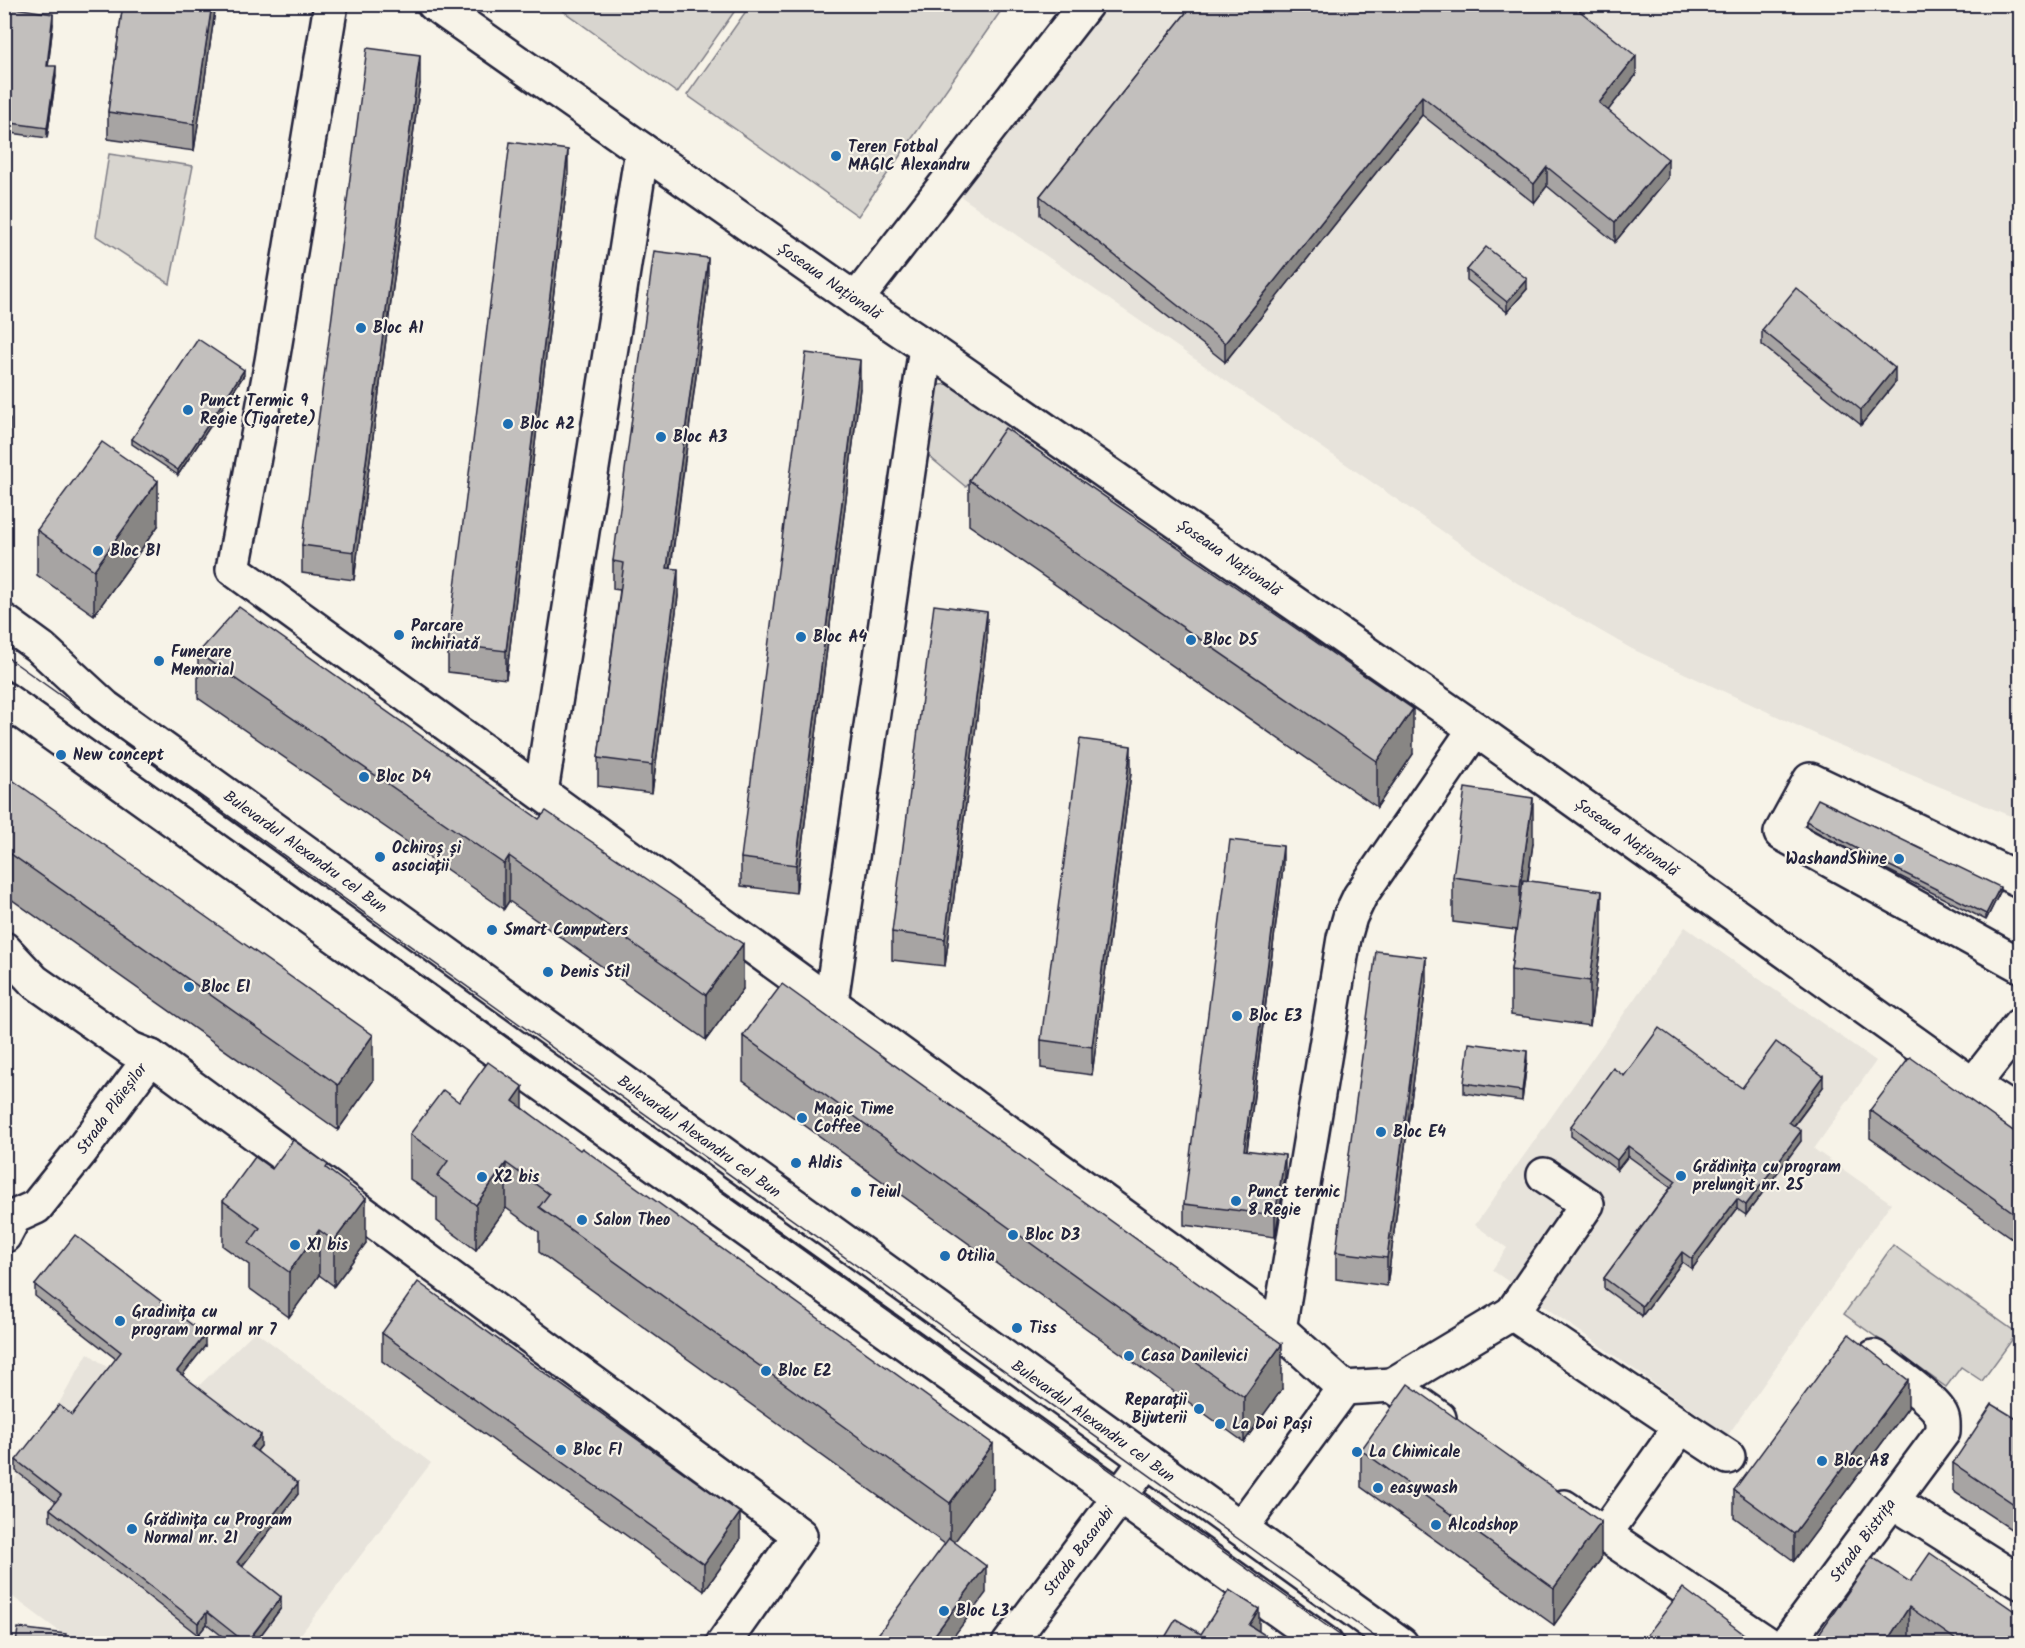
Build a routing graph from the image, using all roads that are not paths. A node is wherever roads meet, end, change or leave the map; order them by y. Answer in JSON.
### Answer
{"nodes":[{"id":1,"x":331,"y":4,"type":"edge"},
{"id":2,"x":434,"y":4,"type":"edge"},
{"id":3,"x":1086,"y":4,"type":"edge"},
{"id":4,"x":642,"y":150,"type":"junction"},
{"id":5,"x":856,"y":300,"type":"junction"},
{"id":6,"x":926,"y":347,"type":"junction"},
{"id":7,"x":4,"y":621,"type":"edge"},
{"id":8,"x":4,"y":699,"type":"edge"},
{"id":9,"x":1475,"y":729,"type":"junction"},
{"id":10,"x":541,"y":792,"type":"junction"},
{"id":11,"x":2020,"y":880,"type":"edge"},
{"id":12,"x":4,"y":949,"type":"edge"},
{"id":13,"x":2020,"y":965,"type":"edge"},
{"id":14,"x":19,"y":979,"type":"edge"},
{"id":15,"x":831,"y":1002,"type":"junction"},
{"id":16,"x":2020,"y":1025,"type":"edge"},
{"id":17,"x":151,"y":1056,"type":"junction"},
{"id":18,"x":1973,"y":1085,"type":"junction"},
{"id":19,"x":2020,"y":1115,"type":"edge"},
{"id":20,"x":1544,"y":1175,"type":"dead end"},
{"id":21,"x":8,"y":1223,"type":"edge"},
{"id":22,"x":1512,"y":1312,"type":"junction"},
{"id":23,"x":1279,"y":1329,"type":"junction"},
{"id":24,"x":1860,"y":1346,"type":"edge"},
{"id":25,"x":1392,"y":1384,"type":"junction"},
{"id":26,"x":1344,"y":1388,"type":"junction"},
{"id":27,"x":1681,"y":1426,"type":"junction"},
{"id":28,"x":1459,"y":1432,"type":"edge"},
{"id":29,"x":1728,"y":1457,"type":"dead end"},
{"id":30,"x":1147,"y":1460,"type":"junction"},
{"id":31,"x":1536,"y":1487,"type":"edge"},
{"id":32,"x":1120,"y":1496,"type":"junction"},
{"id":33,"x":1892,"y":1501,"type":"junction"},
{"id":34,"x":1241,"y":1528,"type":"junction"},
{"id":35,"x":1604,"y":1535,"type":"junction"},
{"id":36,"x":2020,"y":1582,"type":"edge"},
{"id":37,"x":723,"y":1644,"type":"edge"},
{"id":38,"x":1009,"y":1644,"type":"edge"},
{"id":39,"x":1326,"y":1644,"type":"edge"},
{"id":40,"x":1401,"y":1644,"type":"edge"},
{"id":41,"x":1768,"y":1644,"type":"edge"},
{"id":42,"x":1786,"y":1644,"type":"edge"}],
"edges":[{"from":1,"to":10,"type":"street"},
{"from":2,"to":4,"type":"street","name":"Șoseaua Națională"},
{"from":3,"to":5,"type":"street"},
{"from":4,"to":5,"type":"street","name":"Șoseaua Națională"},
{"from":4,"to":10,"type":"street"},
{"from":5,"to":6,"type":"street","name":"Șoseaua Națională"},
{"from":6,"to":9,"type":"street","name":"Șoseaua Națională"},
{"from":6,"to":15,"type":"street"},
{"from":7,"to":30,"type":"street","name":"Bulevardul Alexandru cel Bun"},
{"from":8,"to":32,"type":"street"},
{"from":9,"to":18,"type":"street","name":"Șoseaua Națională"},
{"from":9,"to":23,"type":"street"},
{"from":10,"to":15,"type":"street"},
{"from":11,"to":13,"type":"street"},
{"from":12,"to":14,"type":"street","name":"Strada Plăieșilor"},
{"from":14,"to":17,"type":"street","name":"Strada Plăieșilor"},
{"from":15,"to":23,"type":"street"},
{"from":16,"to":18,"type":"street"},
{"from":17,"to":21,"type":"street","name":"Strada Plăieșilor"},
{"from":17,"to":37,"type":"street"},
{"from":18,"to":19,"type":"street","name":"Șoseaua Națională"},
{"from":20,"to":22,"type":"street"},
{"from":22,"to":25,"type":"street"},
{"from":22,"to":27,"type":"street"},
{"from":23,"to":26,"type":"street"},
{"from":24,"to":33,"type":"street"},
{"from":25,"to":26,"type":"street"},
{"from":25,"to":28,"type":"street"},
{"from":26,"to":34,"type":"street"},
{"from":27,"to":29,"type":"street"},
{"from":27,"to":35,"type":"street"},
{"from":30,"to":32,"type":"street","name":"Strada Basarabi"},
{"from":30,"to":34,"type":"street","name":"Bulevardul Alexandru cel Bun"},
{"from":31,"to":35,"type":"street"},
{"from":32,"to":38,"type":"street","name":"Strada Basarabi"},
{"from":32,"to":39,"type":"street"},
{"from":33,"to":36,"type":"street","name":"Strada Bistrița"},
{"from":33,"to":42,"type":"street","name":"Strada Bistrița"},
{"from":34,"to":40,"type":"street","name":"Bulevardul Alexandru cel Bun"},
{"from":35,"to":41,"type":"street"}]}
